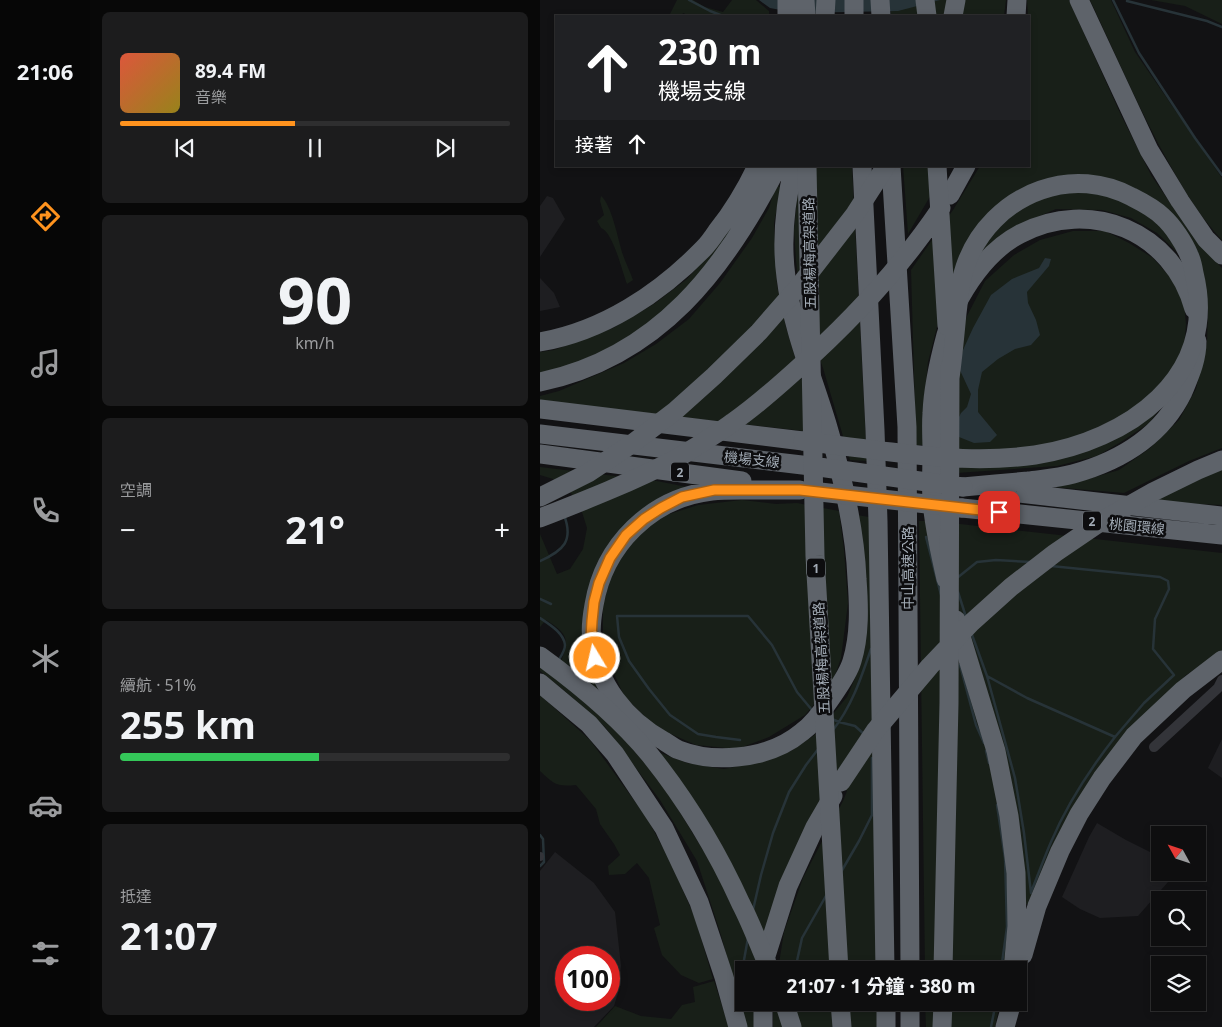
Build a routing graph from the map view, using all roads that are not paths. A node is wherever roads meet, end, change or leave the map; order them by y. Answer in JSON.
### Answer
{"nodes":[{"id":1,"x":787,"y":0,"type":"edge"},
{"id":2,"x":806,"y":0,"type":"edge"},
{"id":3,"x":826,"y":0,"type":"edge"},
{"id":4,"x":854,"y":0,"type":"edge"},
{"id":5,"x":880,"y":0,"type":"edge"},
{"id":6,"x":925,"y":0,"type":"edge"},
{"id":7,"x":956,"y":0,"type":"edge"},
{"id":8,"x":1017,"y":0,"type":"edge"},
{"id":9,"x":1079,"y":0,"type":"edge"},
{"id":10,"x":787,"y":15,"type":"edge"},
{"id":11,"x":806,"y":15,"type":"edge"},
{"id":12,"x":825,"y":15,"type":"edge"},
{"id":13,"x":854,"y":15,"type":"edge"},
{"id":14,"x":881,"y":15,"type":"edge"},
{"id":15,"x":927,"y":15,"type":"edge"},
{"id":16,"x":953,"y":15,"type":"edge"},
{"id":17,"x":1016,"y":15,"type":"edge"},
{"id":18,"x":756,"y":167,"type":"edge"},
{"id":19,"x":777,"y":167,"type":"edge"},
{"id":20,"x":794,"y":167,"type":"edge"},
{"id":21,"x":807,"y":167,"type":"edge"},
{"id":22,"x":862,"y":167,"type":"edge"},
{"id":23,"x":885,"y":167,"type":"edge"},
{"id":24,"x":890,"y":167,"type":"edge"},
{"id":25,"x":937,"y":167,"type":"edge"},
{"id":26,"x":965,"y":167,"type":"edge"},
{"id":27,"x":1222,"y":256,"type":"edge"},
{"id":28,"x":540,"y":342,"type":"edge"},
{"id":29,"x":950,"y":378,"type":"junction"},
{"id":30,"x":540,"y":382,"type":"edge"},
{"id":31,"x":540,"y":409,"type":"edge"},
{"id":32,"x":540,"y":434,"type":"edge"},
{"id":33,"x":540,"y":454,"type":"edge"},
{"id":34,"x":1222,"y":460,"type":"edge"},
{"id":35,"x":963,"y":487,"type":"junction"},
{"id":36,"x":800,"y":490,"type":"junction"},
{"id":37,"x":540,"y":497,"type":"edge"},
{"id":38,"x":962,"y":508,"type":"joint"},
{"id":39,"x":1222,"y":516,"type":"edge"},
{"id":40,"x":540,"y":518,"type":"edge"},
{"id":41,"x":1222,"y":535,"type":"edge"},
{"id":42,"x":540,"y":656,"type":"edge"},
{"id":43,"x":1222,"y":660,"type":"edge"},
{"id":44,"x":1222,"y":680,"type":"edge"},
{"id":45,"x":540,"y":682,"type":"edge"},
{"id":46,"x":1154,"y":747,"type":"dead end"},
{"id":47,"x":766,"y":961,"type":"edge"},
{"id":48,"x":766,"y":961,"type":"edge"},
{"id":49,"x":838,"y":961,"type":"edge"},
{"id":50,"x":885,"y":961,"type":"edge"},
{"id":51,"x":910,"y":961,"type":"edge"},
{"id":52,"x":943,"y":961,"type":"edge"},
{"id":53,"x":1014,"y":961,"type":"edge"},
{"id":54,"x":1022,"y":961,"type":"edge"},
{"id":55,"x":763,"y":1011,"type":"edge"},
{"id":56,"x":787,"y":1011,"type":"edge"},
{"id":57,"x":841,"y":1011,"type":"edge"},
{"id":58,"x":886,"y":1011,"type":"edge"},
{"id":59,"x":910,"y":1011,"type":"edge"},
{"id":60,"x":942,"y":1011,"type":"edge"},
{"id":61,"x":1006,"y":1011,"type":"edge"},
{"id":62,"x":1009,"y":1011,"type":"edge"},
{"id":63,"x":738,"y":1027,"type":"edge"},
{"id":64,"x":762,"y":1027,"type":"edge"},
{"id":65,"x":792,"y":1027,"type":"edge"},
{"id":66,"x":842,"y":1027,"type":"edge"},
{"id":67,"x":886,"y":1027,"type":"edge"},
{"id":68,"x":910,"y":1027,"type":"edge"},
{"id":69,"x":942,"y":1027,"type":"edge"},
{"id":70,"x":1004,"y":1027,"type":"edge"}],
"edges":[{"from":1,"to":10,"type":"highway"},
{"from":2,"to":11,"type":"highway"},
{"from":3,"to":12,"type":"highway"},
{"from":4,"to":13,"type":"highway"},
{"from":5,"to":14,"type":"highway"},
{"from":6,"to":15,"type":"highway"},
{"from":7,"to":16,"type":"highway"},
{"from":8,"to":17,"type":"highway"},
{"from":9,"to":27,"type":"highway"},
{"from":18,"to":28,"type":"highway"},
{"from":19,"to":30,"type":"highway"},
{"from":20,"to":36,"type":"highway"},
{"from":21,"to":49,"type":"highway","name":"五股楊梅高架道路","number":"1","bridge":true},
{"from":22,"to":50,"type":"highway","name":"中山高速公路"},
{"from":23,"to":37,"type":"highway","bridge":true},
{"from":24,"to":51,"type":"highway","name":"中山高速公路"},
{"from":25,"to":29,"type":"highway","bridge":true},
{"from":26,"to":40,"type":"highway","bridge":true},
{"from":29,"to":31,"type":"highway","bridge":true},
{"from":29,"to":52,"type":"highway","bridge":true},
{"from":32,"to":35,"type":"highway","name":"機場支線","number":"2","bridge":true},
{"from":33,"to":36,"type":"highway","name":"機場支線","number":"2"},
{"from":34,"to":47,"type":"highway","bridge":true},
{"from":35,"to":39,"type":"highway","name":"桃園環線","number":"2"},
{"from":35,"to":53,"type":"highway"},
{"from":36,"to":38,"type":"highway","name":"機場支線","number":"2","bridge":true},
{"from":38,"to":41,"type":"highway","name":"桃園環線","number":"2"},
{"from":42,"to":48,"type":"highway","bridge":true},
{"from":43,"to":54,"type":"highway"},
{"from":44,"to":46,"type":"street"},
{"from":45,"to":63,"type":"highway"},
{"from":55,"to":64,"type":"highway"},
{"from":56,"to":65,"type":"highway"},
{"from":57,"to":66,"type":"highway"},
{"from":58,"to":67,"type":"highway"},
{"from":59,"to":68,"type":"highway"},
{"from":60,"to":69,"type":"highway"},
{"from":61,"to":70,"type":"highway"},
{"from":62,"to":70,"type":"highway"}]}
